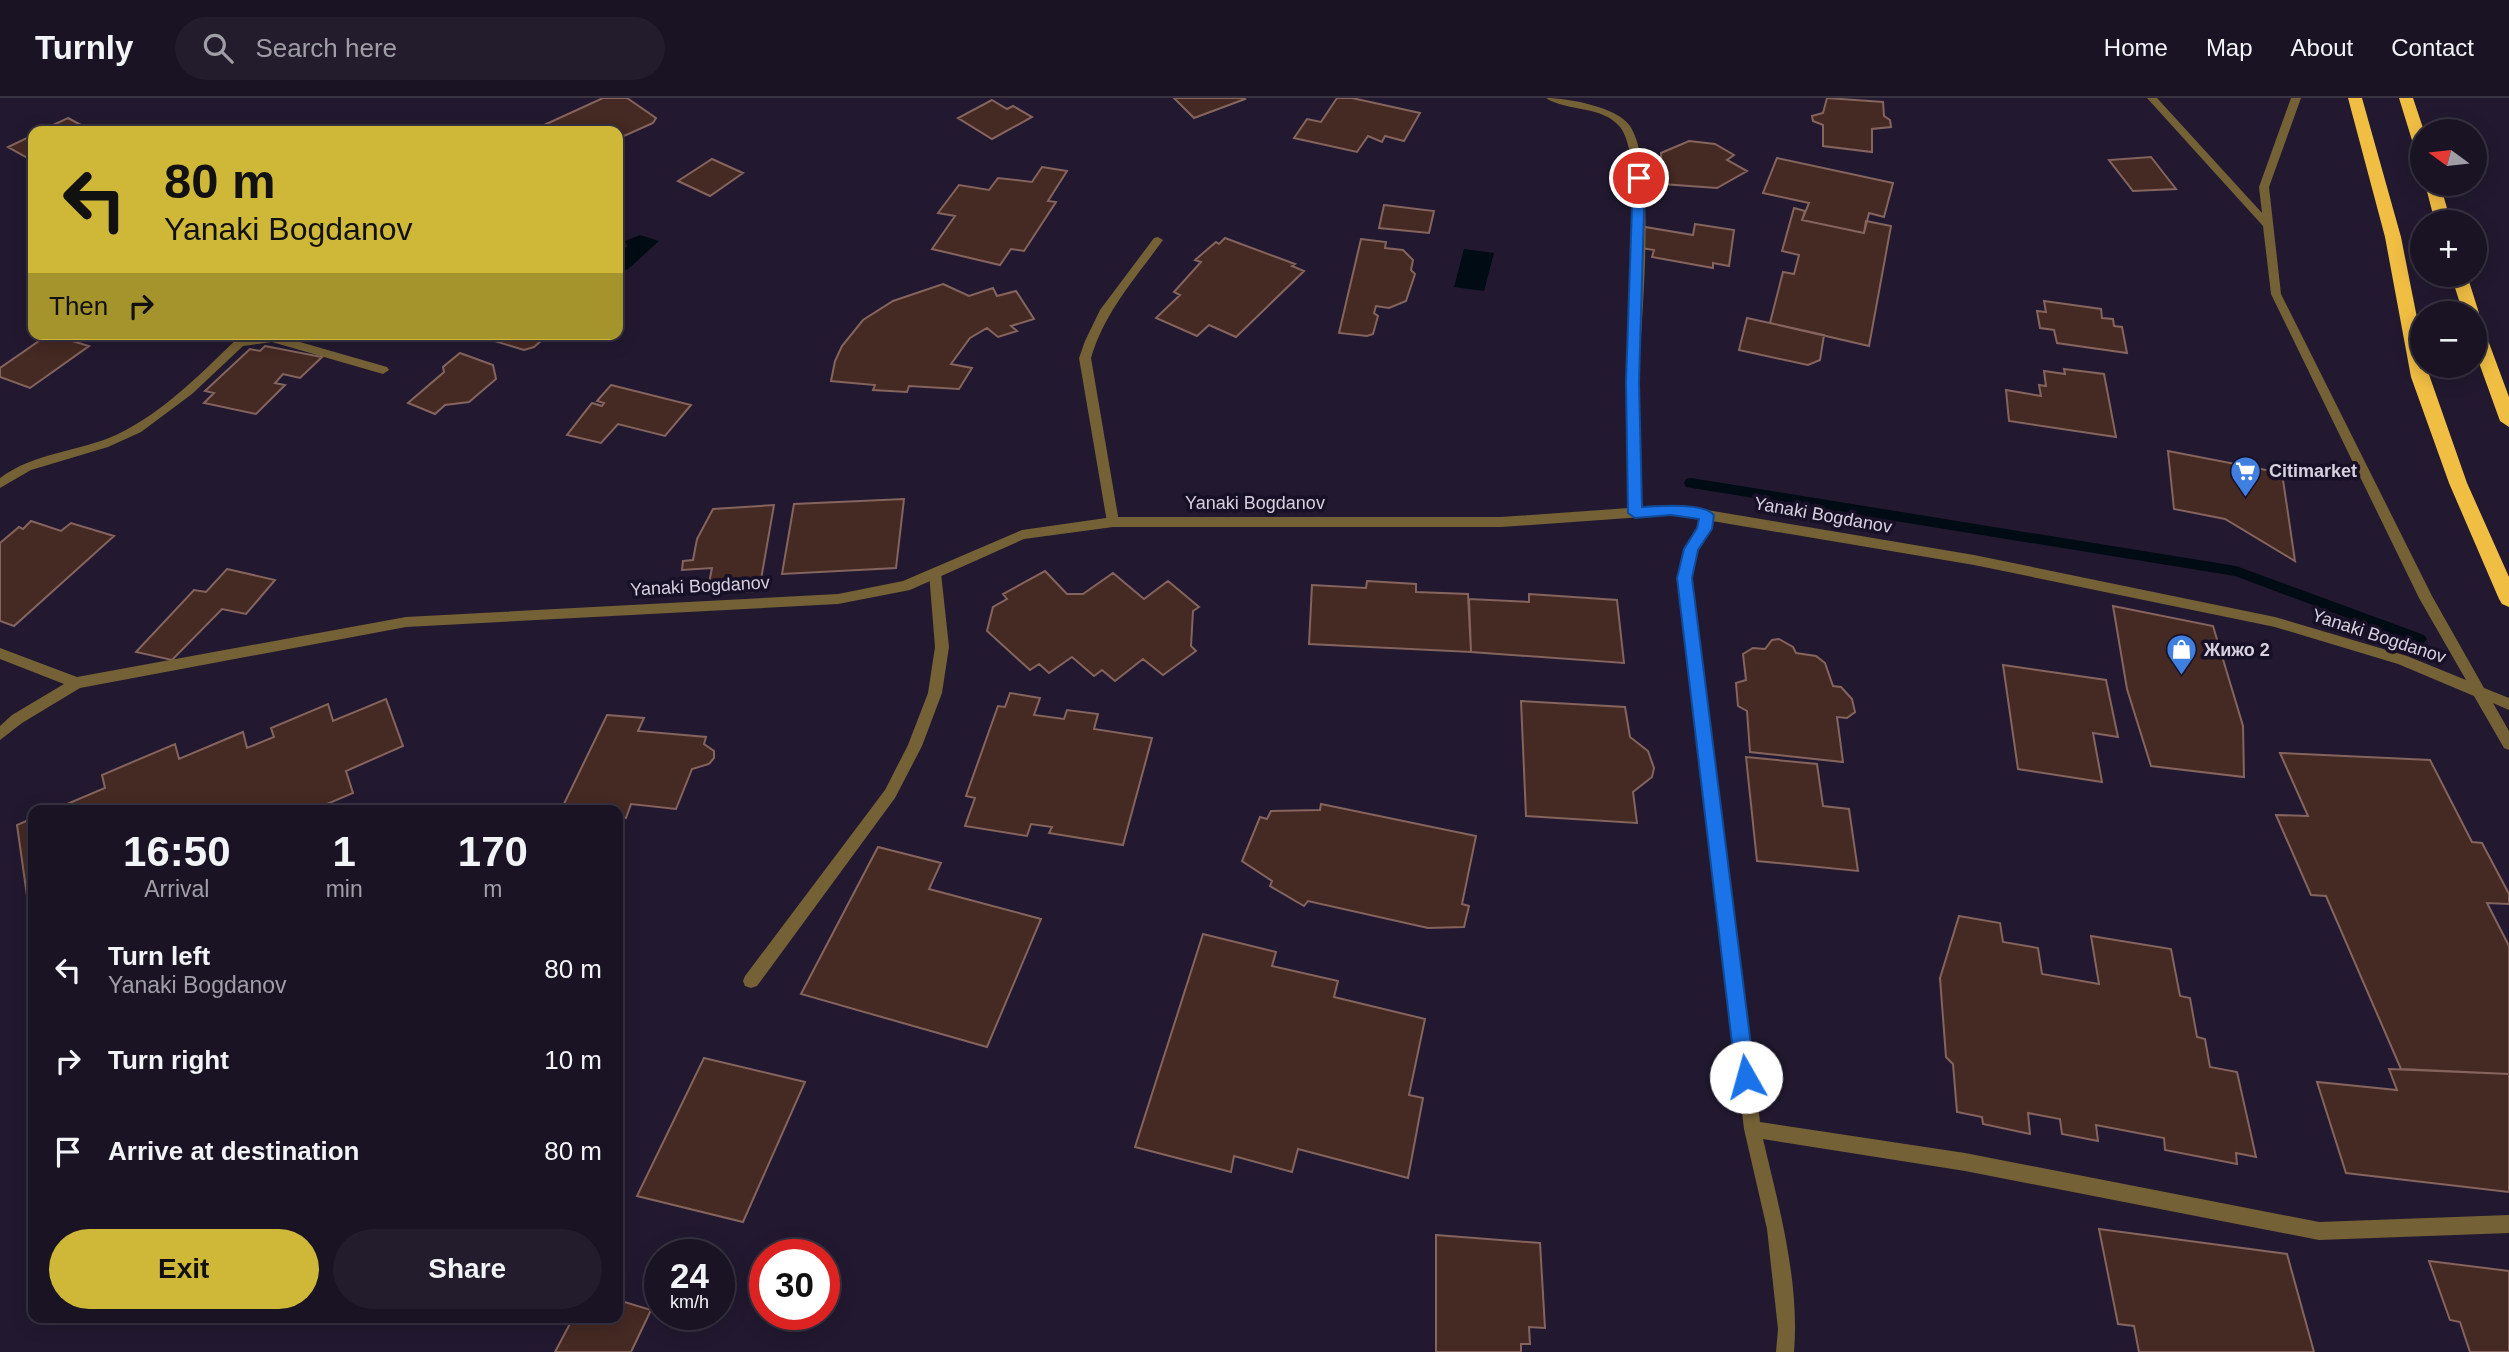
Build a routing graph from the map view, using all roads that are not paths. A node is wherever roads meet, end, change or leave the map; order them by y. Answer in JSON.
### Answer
{"nodes":[{"id":1,"x":1551,"y":98,"type":"edge"},
{"id":2,"x":2152,"y":98,"type":"edge"},
{"id":3,"x":2296,"y":98,"type":"edge"},
{"id":4,"x":2356,"y":98,"type":"edge"},
{"id":5,"x":2406,"y":98,"type":"edge"},
{"id":6,"x":2412,"y":119,"type":"edge"},
{"id":7,"x":2266,"y":225,"type":"junction"},
{"id":8,"x":1158,"y":240,"type":"dead end"},
{"id":9,"x":242,"y":340,"type":"edge"},
{"id":10,"x":261,"y":340,"type":"edge"},
{"id":11,"x":279,"y":340,"type":"edge"},
{"id":12,"x":238,"y":344,"type":"junction"},
{"id":13,"x":2487,"y":360,"type":"edge"},
{"id":14,"x":383,"y":370,"type":"dead end"},
{"id":15,"x":2509,"y":421,"type":"edge"},
{"id":16,"x":0,"y":484,"type":"edge"},
{"id":17,"x":1635,"y":513,"type":"junction"},
{"id":18,"x":1707,"y":515,"type":"junction"},
{"id":19,"x":1113,"y":522,"type":"junction"},
{"id":20,"x":935,"y":573,"type":"junction"},
{"id":21,"x":2509,"y":599,"type":"edge"},
{"id":22,"x":0,"y":653,"type":"edge"},
{"id":23,"x":77,"y":683,"type":"junction"},
{"id":24,"x":2481,"y":692,"type":"junction"},
{"id":25,"x":2509,"y":705,"type":"edge"},
{"id":26,"x":0,"y":734,"type":"edge"},
{"id":27,"x":2509,"y":744,"type":"edge"},
{"id":28,"x":751,"y":981,"type":"dead end"},
{"id":29,"x":1752,"y":1129,"type":"junction"},
{"id":30,"x":2509,"y":1224,"type":"edge"},
{"id":31,"x":1785,"y":1352,"type":"edge"}],
"edges":[{"from":1,"to":17,"type":"street"},
{"from":2,"to":7,"type":"street"},
{"from":3,"to":7,"type":"street"},
{"from":4,"to":21,"type":"highway"},
{"from":5,"to":6,"type":"highway"},
{"from":7,"to":24,"type":"street"},
{"from":8,"to":19,"type":"street"},
{"from":9,"to":12,"type":"street"},
{"from":10,"to":12,"type":"street"},
{"from":11,"to":14,"type":"street"},
{"from":12,"to":16,"type":"street"},
{"from":13,"to":15,"type":"highway"},
{"from":17,"to":18,"type":"street","name":"Yanaki Bogdanov"},
{"from":17,"to":19,"type":"street","name":"Yanaki Bogdanov"},
{"from":18,"to":24,"type":"street","name":"Yanaki Bogdanov"},
{"from":18,"to":29,"type":"street"},
{"from":19,"to":20,"type":"street","name":"Yanaki Bogdanov"},
{"from":20,"to":23,"type":"street","name":"Yanaki Bogdanov"},
{"from":20,"to":28,"type":"street"},
{"from":22,"to":23,"type":"street"},
{"from":23,"to":26,"type":"street"},
{"from":24,"to":25,"type":"street","name":"Yanaki Bogdanov"},
{"from":24,"to":27,"type":"street"},
{"from":29,"to":30,"type":"street"},
{"from":29,"to":31,"type":"street"}]}
